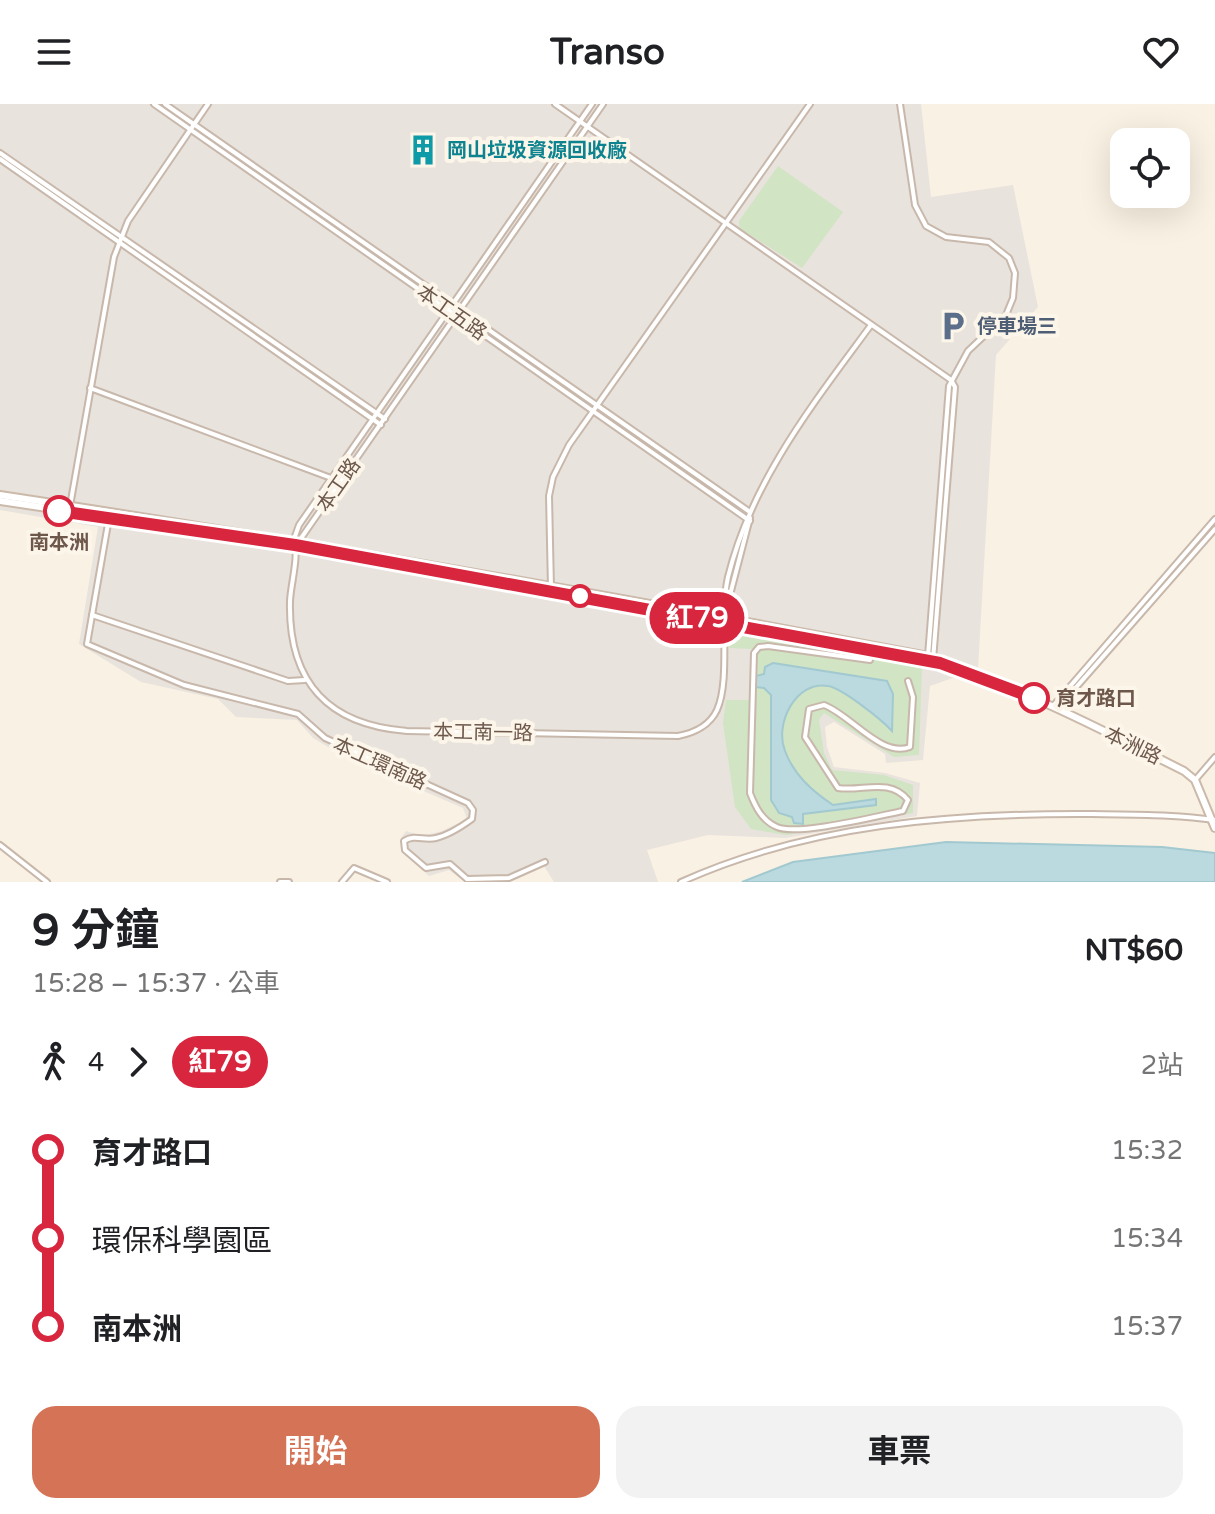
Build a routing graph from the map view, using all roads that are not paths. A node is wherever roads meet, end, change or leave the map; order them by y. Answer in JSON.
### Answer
{"nodes":[{"id":1,"x":154,"y":104,"type":"edge"},
{"id":2,"x":165,"y":104,"type":"edge"},
{"id":3,"x":208,"y":104,"type":"edge"},
{"id":4,"x":555,"y":104,"type":"edge"},
{"id":5,"x":592,"y":104,"type":"edge"},
{"id":6,"x":603,"y":104,"type":"edge"},
{"id":7,"x":810,"y":104,"type":"edge"},
{"id":8,"x":900,"y":104,"type":"edge"},
{"id":9,"x":580,"y":121,"type":"junction"},
{"id":10,"x":587,"y":126,"type":"junction"},
{"id":11,"x":192,"y":127,"type":"junction"},
{"id":12,"x":0,"y":153,"type":"edge"},
{"id":13,"x":0,"y":159,"type":"edge"},
{"id":14,"x":728,"y":225,"type":"junction"},
{"id":15,"x":120,"y":240,"type":"junction"},
{"id":16,"x":451,"y":308,"type":"junction"},
{"id":17,"x":458,"y":313,"type":"junction"},
{"id":18,"x":871,"y":325,"type":"junction"},
{"id":19,"x":951,"y":380,"type":"junction"},
{"id":20,"x":90,"y":388,"type":"junction"},
{"id":21,"x":596,"y":409,"type":"junction"},
{"id":22,"x":375,"y":417,"type":"junction"},
{"id":23,"x":383,"y":422,"type":"junction"},
{"id":24,"x":331,"y":478,"type":"junction"},
{"id":25,"x":339,"y":484,"type":"junction"},
{"id":26,"x":0,"y":495,"type":"edge"},
{"id":27,"x":0,"y":501,"type":"edge"},
{"id":28,"x":70,"y":509,"type":"junction"},
{"id":29,"x":750,"y":512,"type":"junction"},
{"id":30,"x":110,"y":515,"type":"junction"},
{"id":31,"x":748,"y":519,"type":"junction"},
{"id":32,"x":1215,"y":519,"type":"edge"},
{"id":33,"x":1215,"y":529,"type":"edge"},
{"id":34,"x":296,"y":542,"type":"junction"},
{"id":35,"x":551,"y":587,"type":"junction"},
{"id":36,"x":92,"y":615,"type":"junction"},
{"id":37,"x":723,"y":618,"type":"junction"},
{"id":38,"x":870,"y":660,"type":"dead end"},
{"id":39,"x":932,"y":660,"type":"junction"},
{"id":40,"x":305,"y":680,"type":"junction"},
{"id":41,"x":908,"y":681,"type":"dead end"},
{"id":42,"x":1056,"y":707,"type":"junction"},
{"id":43,"x":1215,"y":757,"type":"edge"},
{"id":44,"x":1195,"y":780,"type":"junction"},
{"id":45,"x":1213,"y":820,"type":"edge"},
{"id":46,"x":1215,"y":828,"type":"edge"},
{"id":47,"x":0,"y":845,"type":"edge"},
{"id":48,"x":545,"y":862,"type":"dead end"},
{"id":49,"x":47,"y":882,"type":"edge"},
{"id":50,"x":280,"y":882,"type":"edge"},
{"id":51,"x":289,"y":882,"type":"edge"},
{"id":52,"x":342,"y":882,"type":"edge"},
{"id":53,"x":387,"y":882,"type":"edge"},
{"id":54,"x":681,"y":882,"type":"edge"}],
"edges":[{"from":1,"to":11,"type":"street","name":"本工五路"},
{"from":2,"to":11,"type":"street","name":"本工五路"},
{"from":3,"to":11,"type":"street"},
{"from":4,"to":9,"type":"street"},
{"from":5,"to":9,"type":"street","name":"本工路"},
{"from":6,"to":10,"type":"street","name":"本工路"},
{"from":7,"to":14,"type":"street"},
{"from":8,"to":19,"type":"street"},
{"from":9,"to":10,"type":"street"},
{"from":9,"to":16,"type":"street","name":"本工路"},
{"from":10,"to":14,"type":"street"},
{"from":10,"to":17,"type":"street","name":"本工路"},
{"from":11,"to":15,"type":"street"},
{"from":11,"to":16,"type":"street","name":"本工五路"},
{"from":12,"to":15,"type":"street"},
{"from":13,"to":15,"type":"street"},
{"from":14,"to":18,"type":"street"},
{"from":14,"to":21,"type":"street"},
{"from":15,"to":20,"type":"street"},
{"from":15,"to":22,"type":"street"},
{"from":16,"to":17,"type":"street","name":"本工五路"},
{"from":16,"to":22,"type":"street","name":"本工路"},
{"from":17,"to":21,"type":"street","name":"本工五路"},
{"from":17,"to":23,"type":"street","name":"本工路"},
{"from":18,"to":19,"type":"street"},
{"from":18,"to":29,"type":"street","name":"本工南一路"},
{"from":19,"to":39,"type":"street"},
{"from":20,"to":24,"type":"street"},
{"from":20,"to":28,"type":"street"},
{"from":21,"to":29,"type":"street","name":"本工五路"},
{"from":21,"to":31,"type":"street","name":"本工五路"},
{"from":21,"to":35,"type":"street"},
{"from":22,"to":23,"type":"street"},
{"from":22,"to":24,"type":"street","name":"本工路"},
{"from":23,"to":25,"type":"street","name":"本工路"},
{"from":24,"to":25,"type":"street"},
{"from":24,"to":34,"type":"street","name":"本工路"},
{"from":25,"to":34,"type":"street","name":"本工路"},
{"from":26,"to":28,"type":"main road","name":"本洲路"},
{"from":27,"to":28,"type":"main road","name":"本洲路"},
{"from":28,"to":30,"type":"main road","name":"本洲路"},
{"from":29,"to":31,"type":"street","name":"本工南一路"},
{"from":30,"to":34,"type":"main road","name":"本洲路"},
{"from":30,"to":36,"type":"street","name":"本工環南路"},
{"from":31,"to":37,"type":"street","name":"本工南一路"},
{"from":32,"to":42,"type":"street"},
{"from":33,"to":42,"type":"street"},
{"from":34,"to":35,"type":"main road","name":"本洲路"},
{"from":34,"to":40,"type":"street"},
{"from":35,"to":37,"type":"main road","name":"本洲路"},
{"from":36,"to":40,"type":"street"},
{"from":36,"to":48,"type":"street","name":"本工環南路"},
{"from":37,"to":39,"type":"main road","name":"本洲路"},
{"from":37,"to":40,"type":"street","name":"本工南一路"},
{"from":38,"to":41,"type":"street"},
{"from":39,"to":42,"type":"main road","name":"本洲路"},
{"from":42,"to":44,"type":"main road","name":"本洲路"},
{"from":43,"to":44,"type":"street"},
{"from":44,"to":45,"type":"main road"},
{"from":45,"to":46,"type":"main road"},
{"from":45,"to":54,"type":"street"},
{"from":47,"to":49,"type":"street"},
{"from":50,"to":51,"type":"street"},
{"from":52,"to":53,"type":"street"}]}
